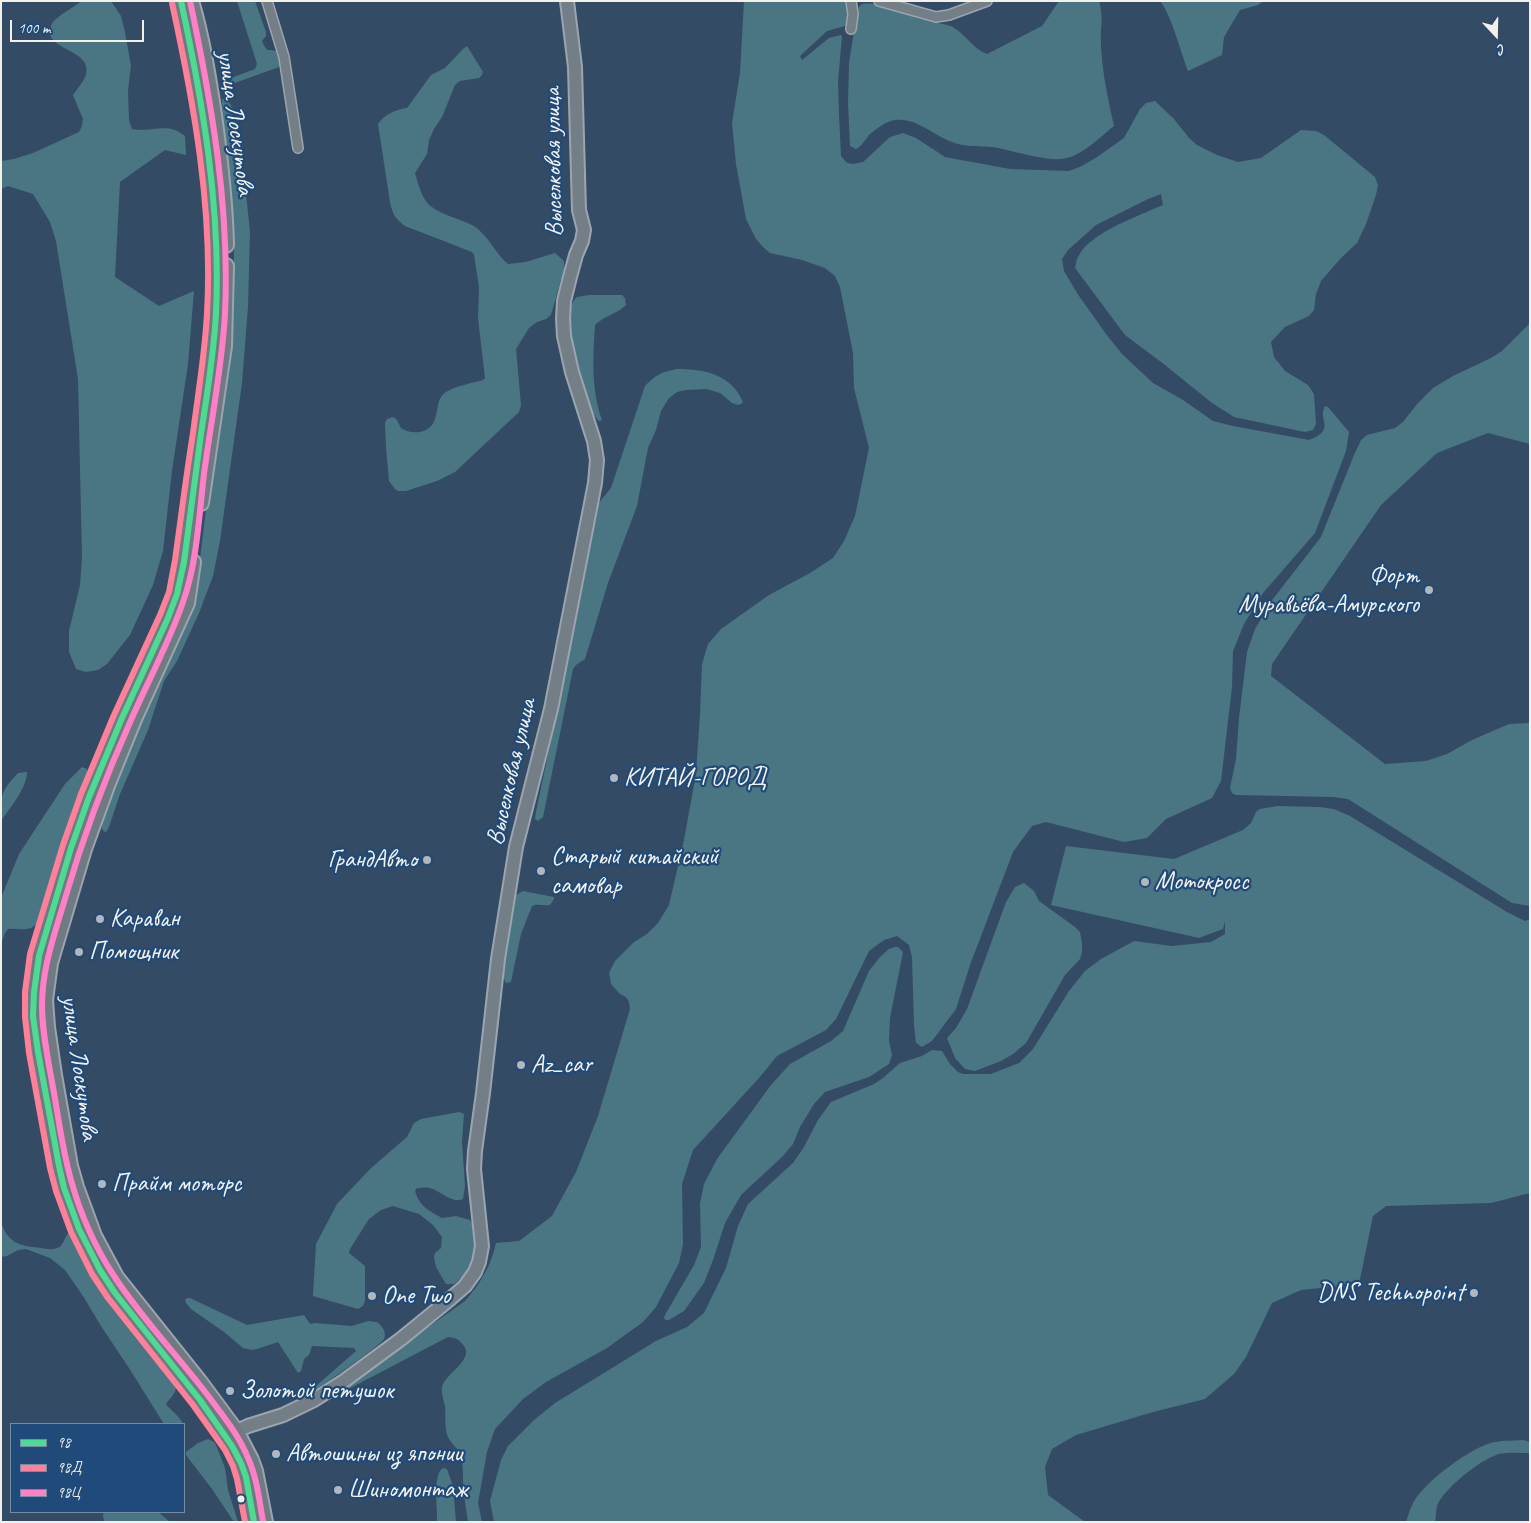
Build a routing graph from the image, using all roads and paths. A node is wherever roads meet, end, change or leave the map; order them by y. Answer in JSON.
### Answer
{"nodes":[{"id":1,"x":181,"y":1,"type":"edge"},
{"id":2,"x":191,"y":1,"type":"edge"},
{"id":3,"x":267,"y":1,"type":"edge"},
{"id":4,"x":567,"y":1,"type":"edge"},
{"id":5,"x":851,"y":1,"type":"edge"},
{"id":6,"x":879,"y":1,"type":"edge"},
{"id":7,"x":987,"y":1,"type":"edge"},
{"id":8,"x":851,"y":29,"type":"dead end"},
{"id":9,"x":298,"y":148,"type":"dead end"},
{"id":10,"x":231,"y":1434,"type":"junction"},
{"id":11,"x":254,"y":1522,"type":"edge"},
{"id":12,"x":265,"y":1522,"type":"edge"}],
"edges":[{"from":1,"to":10,"type":"main road","name":"улица Лоскутова"},
{"from":2,"to":10,"type":"main road","name":"улица Лоскутова"},
{"from":3,"to":9,"type":"street"},
{"from":4,"to":10,"type":"street","name":"Выселковая улица"},
{"from":5,"to":8,"type":"street"},
{"from":6,"to":7,"type":"street"},
{"from":10,"to":11,"type":"main road"},
{"from":10,"to":12,"type":"main road"}]}
